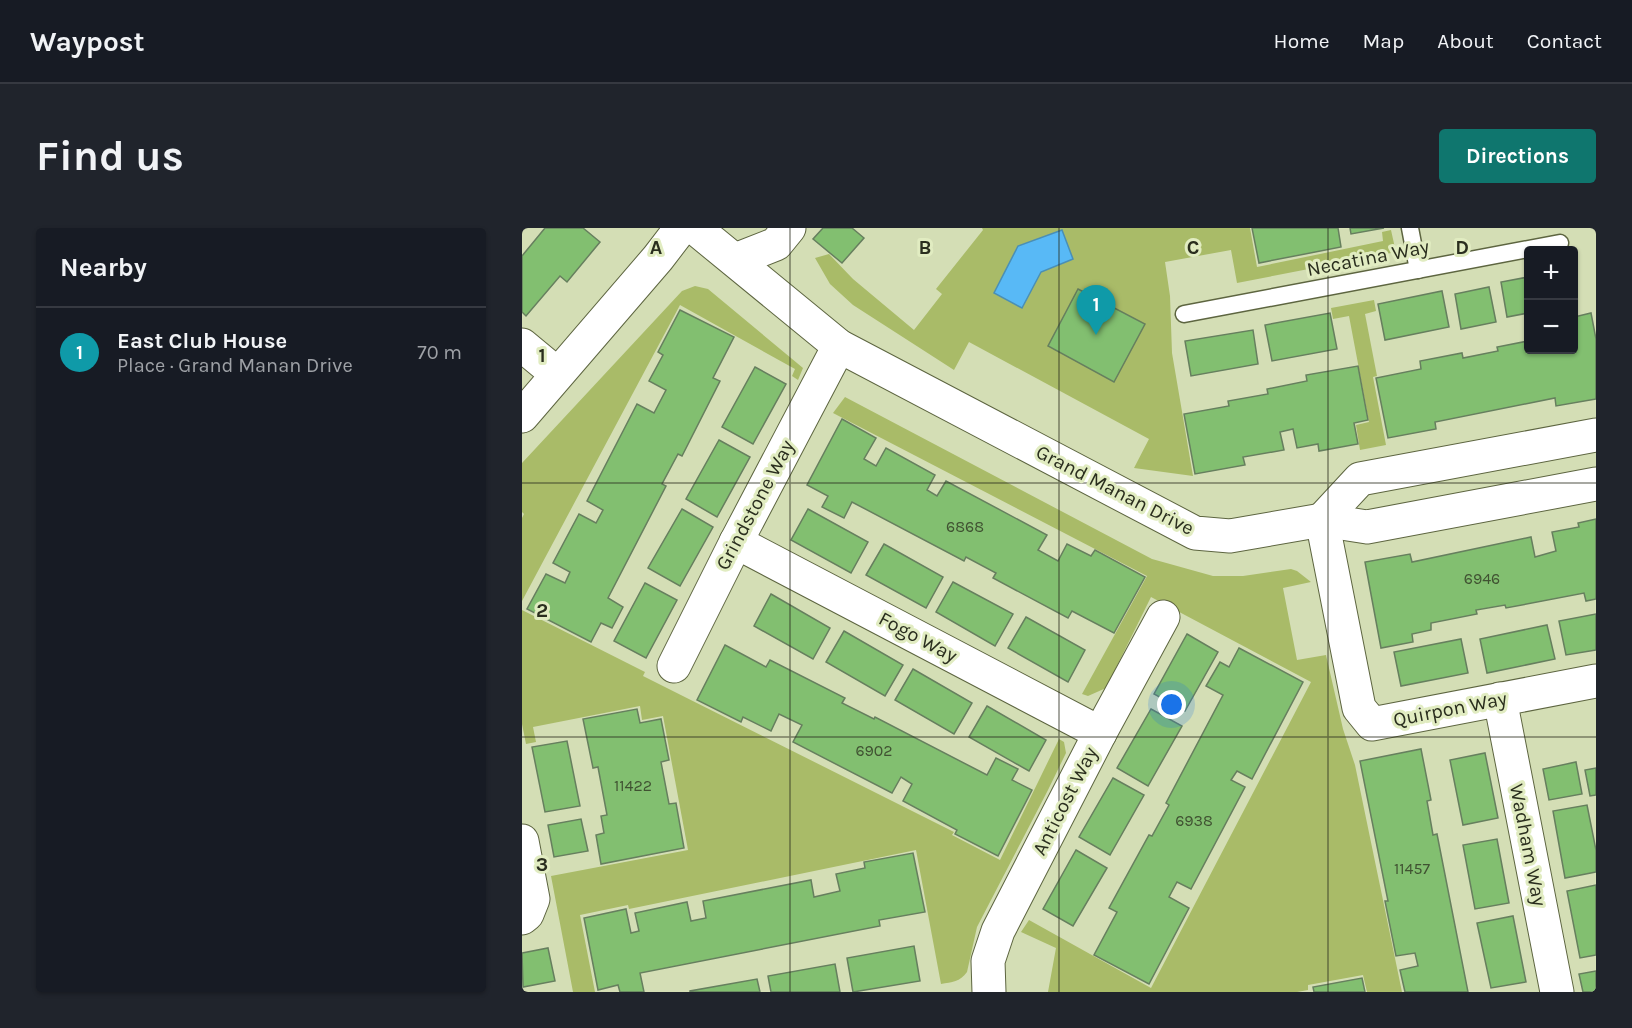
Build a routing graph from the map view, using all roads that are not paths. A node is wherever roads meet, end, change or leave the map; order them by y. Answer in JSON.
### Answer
{"nodes":[{"id":1,"x":681,"y":228,"type":"edge"},
{"id":2,"x":695,"y":228,"type":"edge"},
{"id":3,"x":789,"y":228,"type":"edge"},
{"id":4,"x":1410,"y":228,"type":"edge"},
{"id":5,"x":1560,"y":243,"type":"dead end"},
{"id":6,"x":735,"y":260,"type":"junction"},
{"id":7,"x":1418,"y":270,"type":"junction"},
{"id":8,"x":1184,"y":314,"type":"dead end"},
{"id":9,"x":522,"y":345,"type":"edge"},
{"id":10,"x":838,"y":346,"type":"junction"},
{"id":11,"x":557,"y":374,"type":"junction"},
{"id":12,"x":522,"y":416,"type":"edge"},
{"id":13,"x":1596,"y":435,"type":"edge"},
{"id":14,"x":1596,"y":484,"type":"edge"},
{"id":15,"x":1322,"y":520,"type":"junction"},
{"id":16,"x":736,"y":542,"type":"junction"},
{"id":17,"x":1163,"y":617,"type":"dead end"},
{"id":18,"x":674,"y":666,"type":"dead end"},
{"id":19,"x":1596,"y":681,"type":"edge"},
{"id":20,"x":1500,"y":699,"type":"junction"},
{"id":21,"x":1100,"y":733,"type":"junction"},
{"id":22,"x":522,"y":841,"type":"edge"},
{"id":23,"x":522,"y":918,"type":"edge"},
{"id":24,"x":989,"y":992,"type":"edge"},
{"id":25,"x":1557,"y":992,"type":"edge"}],
"edges":[{"from":1,"to":11,"type":"street"},
{"from":2,"to":6,"type":"street","name":"Grand Manan Drive"},
{"from":3,"to":6,"type":"street"},
{"from":4,"to":7,"type":"lane"},
{"from":5,"to":7,"type":"lane","name":"Necatina Way"},
{"from":6,"to":10,"type":"street","name":"Grand Manan Drive"},
{"from":7,"to":8,"type":"lane","name":"Necatina Way"},
{"from":9,"to":11,"type":"street"},
{"from":10,"to":15,"type":"street","name":"Grand Manan Drive"},
{"from":10,"to":16,"type":"street","name":"Grindstone Way"},
{"from":11,"to":12,"type":"street"},
{"from":13,"to":15,"type":"street"},
{"from":14,"to":15,"type":"street","name":"Grand Manan Drive"},
{"from":15,"to":20,"type":"street","name":"Quirpon Way"},
{"from":16,"to":18,"type":"street","name":"Grindstone Way"},
{"from":16,"to":21,"type":"street","name":"Fogo Way"},
{"from":17,"to":21,"type":"street","name":"Anticost Way"},
{"from":19,"to":20,"type":"street","name":"Quirpon Way"},
{"from":20,"to":25,"type":"street","name":"Wadham Way"},
{"from":21,"to":24,"type":"street","name":"Anticost Way"},
{"from":22,"to":23,"type":"street"}]}
